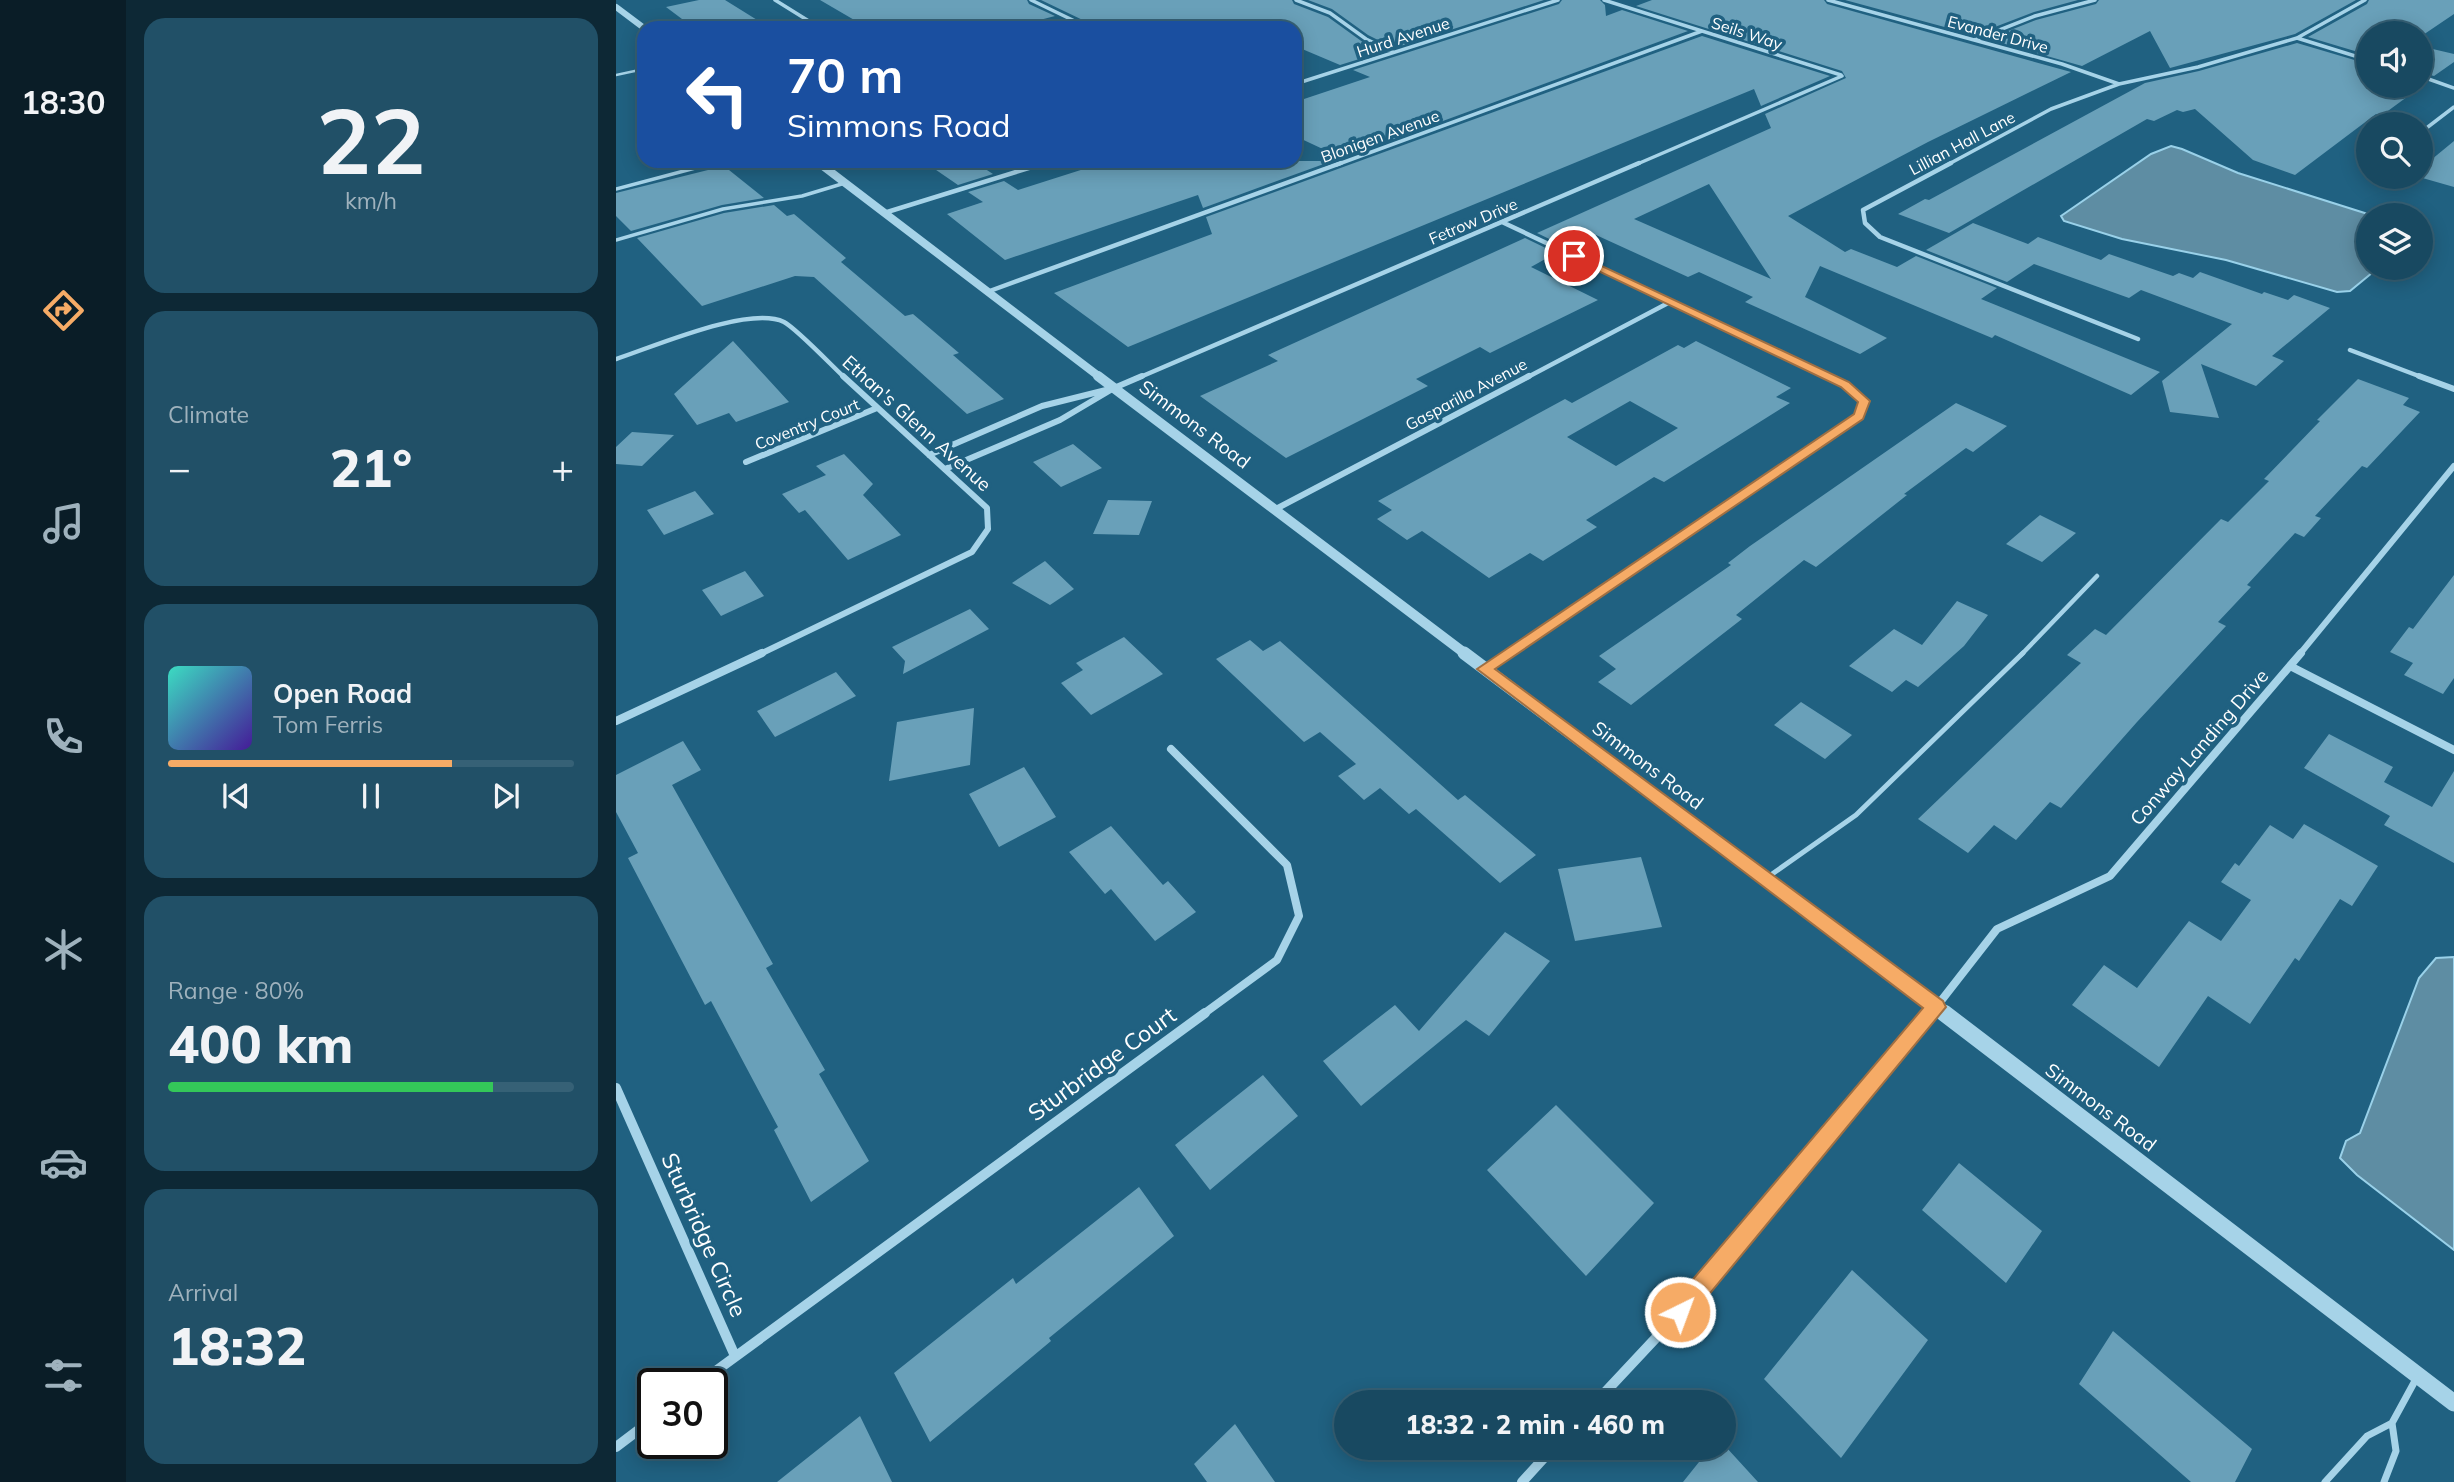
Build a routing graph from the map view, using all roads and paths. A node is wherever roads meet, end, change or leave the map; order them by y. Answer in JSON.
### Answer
{"nodes":[{"id":1,"x":775,"y":0,"type":"edge"},
{"id":2,"x":1031,"y":0,"type":"edge"},
{"id":3,"x":1296,"y":0,"type":"edge"},
{"id":4,"x":1558,"y":0,"type":"edge"},
{"id":5,"x":1604,"y":0,"type":"edge"},
{"id":6,"x":1828,"y":0,"type":"edge"},
{"id":7,"x":2095,"y":0,"type":"edge"},
{"id":8,"x":2365,"y":0,"type":"edge"},
{"id":9,"x":616,"y":7,"type":"edge"},
{"id":10,"x":809,"y":21,"type":"edge"},
{"id":11,"x":1074,"y":21,"type":"edge"},
{"id":12,"x":637,"y":23,"type":"edge"},
{"id":13,"x":1702,"y":31,"type":"junction"},
{"id":14,"x":2297,"y":38,"type":"junction"},
{"id":15,"x":1974,"y":40,"type":"junction"},
{"id":16,"x":1394,"y":52,"type":"junction"},
{"id":17,"x":2356,"y":56,"type":"edge"},
{"id":18,"x":637,"y":70,"type":"edge"},
{"id":19,"x":616,"y":75,"type":"edge"},
{"id":20,"x":1842,"y":76,"type":"joint"},
{"id":21,"x":2433,"y":81,"type":"edge"},
{"id":22,"x":1302,"y":82,"type":"edge"},
{"id":23,"x":2119,"y":84,"type":"junction"},
{"id":24,"x":2454,"y":88,"type":"edge"},
{"id":25,"x":2454,"y":107,"type":"edge"},
{"id":26,"x":2433,"y":123,"type":"edge"},
{"id":27,"x":695,"y":168,"type":"edge"},
{"id":28,"x":826,"y":168,"type":"edge"},
{"id":29,"x":1027,"y":168,"type":"edge"},
{"id":30,"x":845,"y":183,"type":"junction"},
{"id":31,"x":616,"y":189,"type":"edge"},
{"id":32,"x":884,"y":213,"type":"junction"},
{"id":33,"x":1502,"y":222,"type":"junction"},
{"id":34,"x":616,"y":240,"type":"edge"},
{"id":35,"x":987,"y":292,"type":"junction"},
{"id":36,"x":1670,"y":302,"type":"junction"},
{"id":37,"x":2138,"y":339,"type":"dead end"},
{"id":38,"x":2350,"y":351,"type":"dead end"},
{"id":39,"x":616,"y":359,"type":"edge"},
{"id":40,"x":1114,"y":388,"type":"junction"},
{"id":41,"x":2454,"y":389,"type":"edge"},
{"id":42,"x":877,"y":408,"type":"junction"},
{"id":43,"x":929,"y":455,"type":"junction"},
{"id":44,"x":747,"y":462,"type":"dead end"},
{"id":45,"x":2454,"y":466,"type":"edge"},
{"id":46,"x":945,"y":470,"type":"junction"},
{"id":47,"x":1274,"y":510,"type":"junction"},
{"id":48,"x":2097,"y":576,"type":"dead end"},
{"id":49,"x":2290,"y":666,"type":"junction"},
{"id":50,"x":1484,"y":669,"type":"junction"},
{"id":51,"x":616,"y":721,"type":"edge"},
{"id":52,"x":1171,"y":749,"type":"dead end"},
{"id":53,"x":2454,"y":750,"type":"edge"},
{"id":54,"x":1765,"y":879,"type":"junction"},
{"id":55,"x":1936,"y":1007,"type":"junction"},
{"id":56,"x":616,"y":1088,"type":"edge"},
{"id":57,"x":735,"y":1356,"type":"junction"},
{"id":58,"x":719,"y":1368,"type":"edge"},
{"id":59,"x":2418,"y":1376,"type":"junction"},
{"id":60,"x":1607,"y":1390,"type":"edge"},
{"id":61,"x":2454,"y":1403,"type":"edge"},
{"id":62,"x":2392,"y":1423,"type":"junction"},
{"id":63,"x":637,"y":1431,"type":"edge"},
{"id":64,"x":616,"y":1447,"type":"edge"},
{"id":65,"x":1542,"y":1460,"type":"edge"},
{"id":66,"x":1521,"y":1482,"type":"edge"},
{"id":67,"x":2325,"y":1482,"type":"edge"},
{"id":68,"x":2384,"y":1482,"type":"edge"}],
"edges":[{"from":1,"to":10,"type":"street"},
{"from":2,"to":11,"type":"street"},
{"from":3,"to":16,"type":"street"},
{"from":4,"to":16,"type":"street","name":"Hurd Avenue"},
{"from":5,"to":13,"type":"street","name":"Seils Way"},
{"from":6,"to":15,"type":"street","name":"Evander Drive"},
{"from":7,"to":15,"type":"street"},
{"from":8,"to":14,"type":"street","name":"Lillian Hall Lane"},
{"from":9,"to":12,"type":"street"},
{"from":13,"to":20,"type":"street","name":"Seils Way"},
{"from":13,"to":35,"type":"street","name":"Blonigen Avenue"},
{"from":14,"to":17,"type":"street"},
{"from":14,"to":23,"type":"street","name":"Lillian Hall Lane"},
{"from":15,"to":23,"type":"street","name":"Evander Drive"},
{"from":16,"to":22,"type":"street","name":"Hurd Avenue"},
{"from":18,"to":19,"type":"lane"},
{"from":20,"to":33,"type":"street","name":"Fetrow Drive"},
{"from":21,"to":24,"type":"street"},
{"from":23,"to":37,"type":"street","name":"Lillian Hall Lane"},
{"from":25,"to":26,"type":"street"},
{"from":27,"to":31,"type":"lane"},
{"from":28,"to":30,"type":"street","name":"Simmons Road"},
{"from":29,"to":32,"type":"street"},
{"from":30,"to":32,"type":"street","name":"Simmons Road"},
{"from":30,"to":34,"type":"lane"},
{"from":32,"to":35,"type":"street","name":"Simmons Road"},
{"from":33,"to":36,"type":"street"},
{"from":33,"to":40,"type":"street","name":"Fetrow Drive"},
{"from":35,"to":40,"type":"street","name":"Simmons Road"},
{"from":36,"to":47,"type":"street","name":"Gasparilla Avenue"},
{"from":36,"to":50,"type":"street"},
{"from":38,"to":41,"type":"street"},
{"from":39,"to":42,"type":"street","name":"Ethan's Glenn Avenue"},
{"from":40,"to":43,"type":"street"},
{"from":40,"to":46,"type":"street"},
{"from":40,"to":47,"type":"street","name":"Simmons Road"},
{"from":42,"to":43,"type":"street","name":"Ethan's Glenn Avenue"},
{"from":42,"to":44,"type":"street","name":"Coventry Court"},
{"from":43,"to":46,"type":"street","name":"Ethan's Glenn Avenue"},
{"from":45,"to":49,"type":"street","name":"Conway Landing Drive"},
{"from":46,"to":51,"type":"street","name":"Ethan's Glenn Avenue"},
{"from":47,"to":50,"type":"street","name":"Simmons Road"},
{"from":48,"to":54,"type":"lane"},
{"from":49,"to":53,"type":"street"},
{"from":49,"to":55,"type":"street","name":"Conway Landing Drive"},
{"from":50,"to":54,"type":"street","name":"Simmons Road"},
{"from":52,"to":57,"type":"street","name":"Sturbridge Court"},
{"from":54,"to":55,"type":"street","name":"Simmons Road"},
{"from":55,"to":59,"type":"street","name":"Simmons Road"},
{"from":55,"to":60,"type":"street","name":"Conway Landing Drive"},
{"from":56,"to":57,"type":"street","name":"Sturbridge Circle"},
{"from":57,"to":58,"type":"street"},
{"from":59,"to":61,"type":"street","name":"Simmons Road"},
{"from":59,"to":62,"type":"lane"},
{"from":62,"to":67,"type":"lane"},
{"from":62,"to":68,"type":"lane"},
{"from":63,"to":64,"type":"street"},
{"from":65,"to":66,"type":"street"}]}
